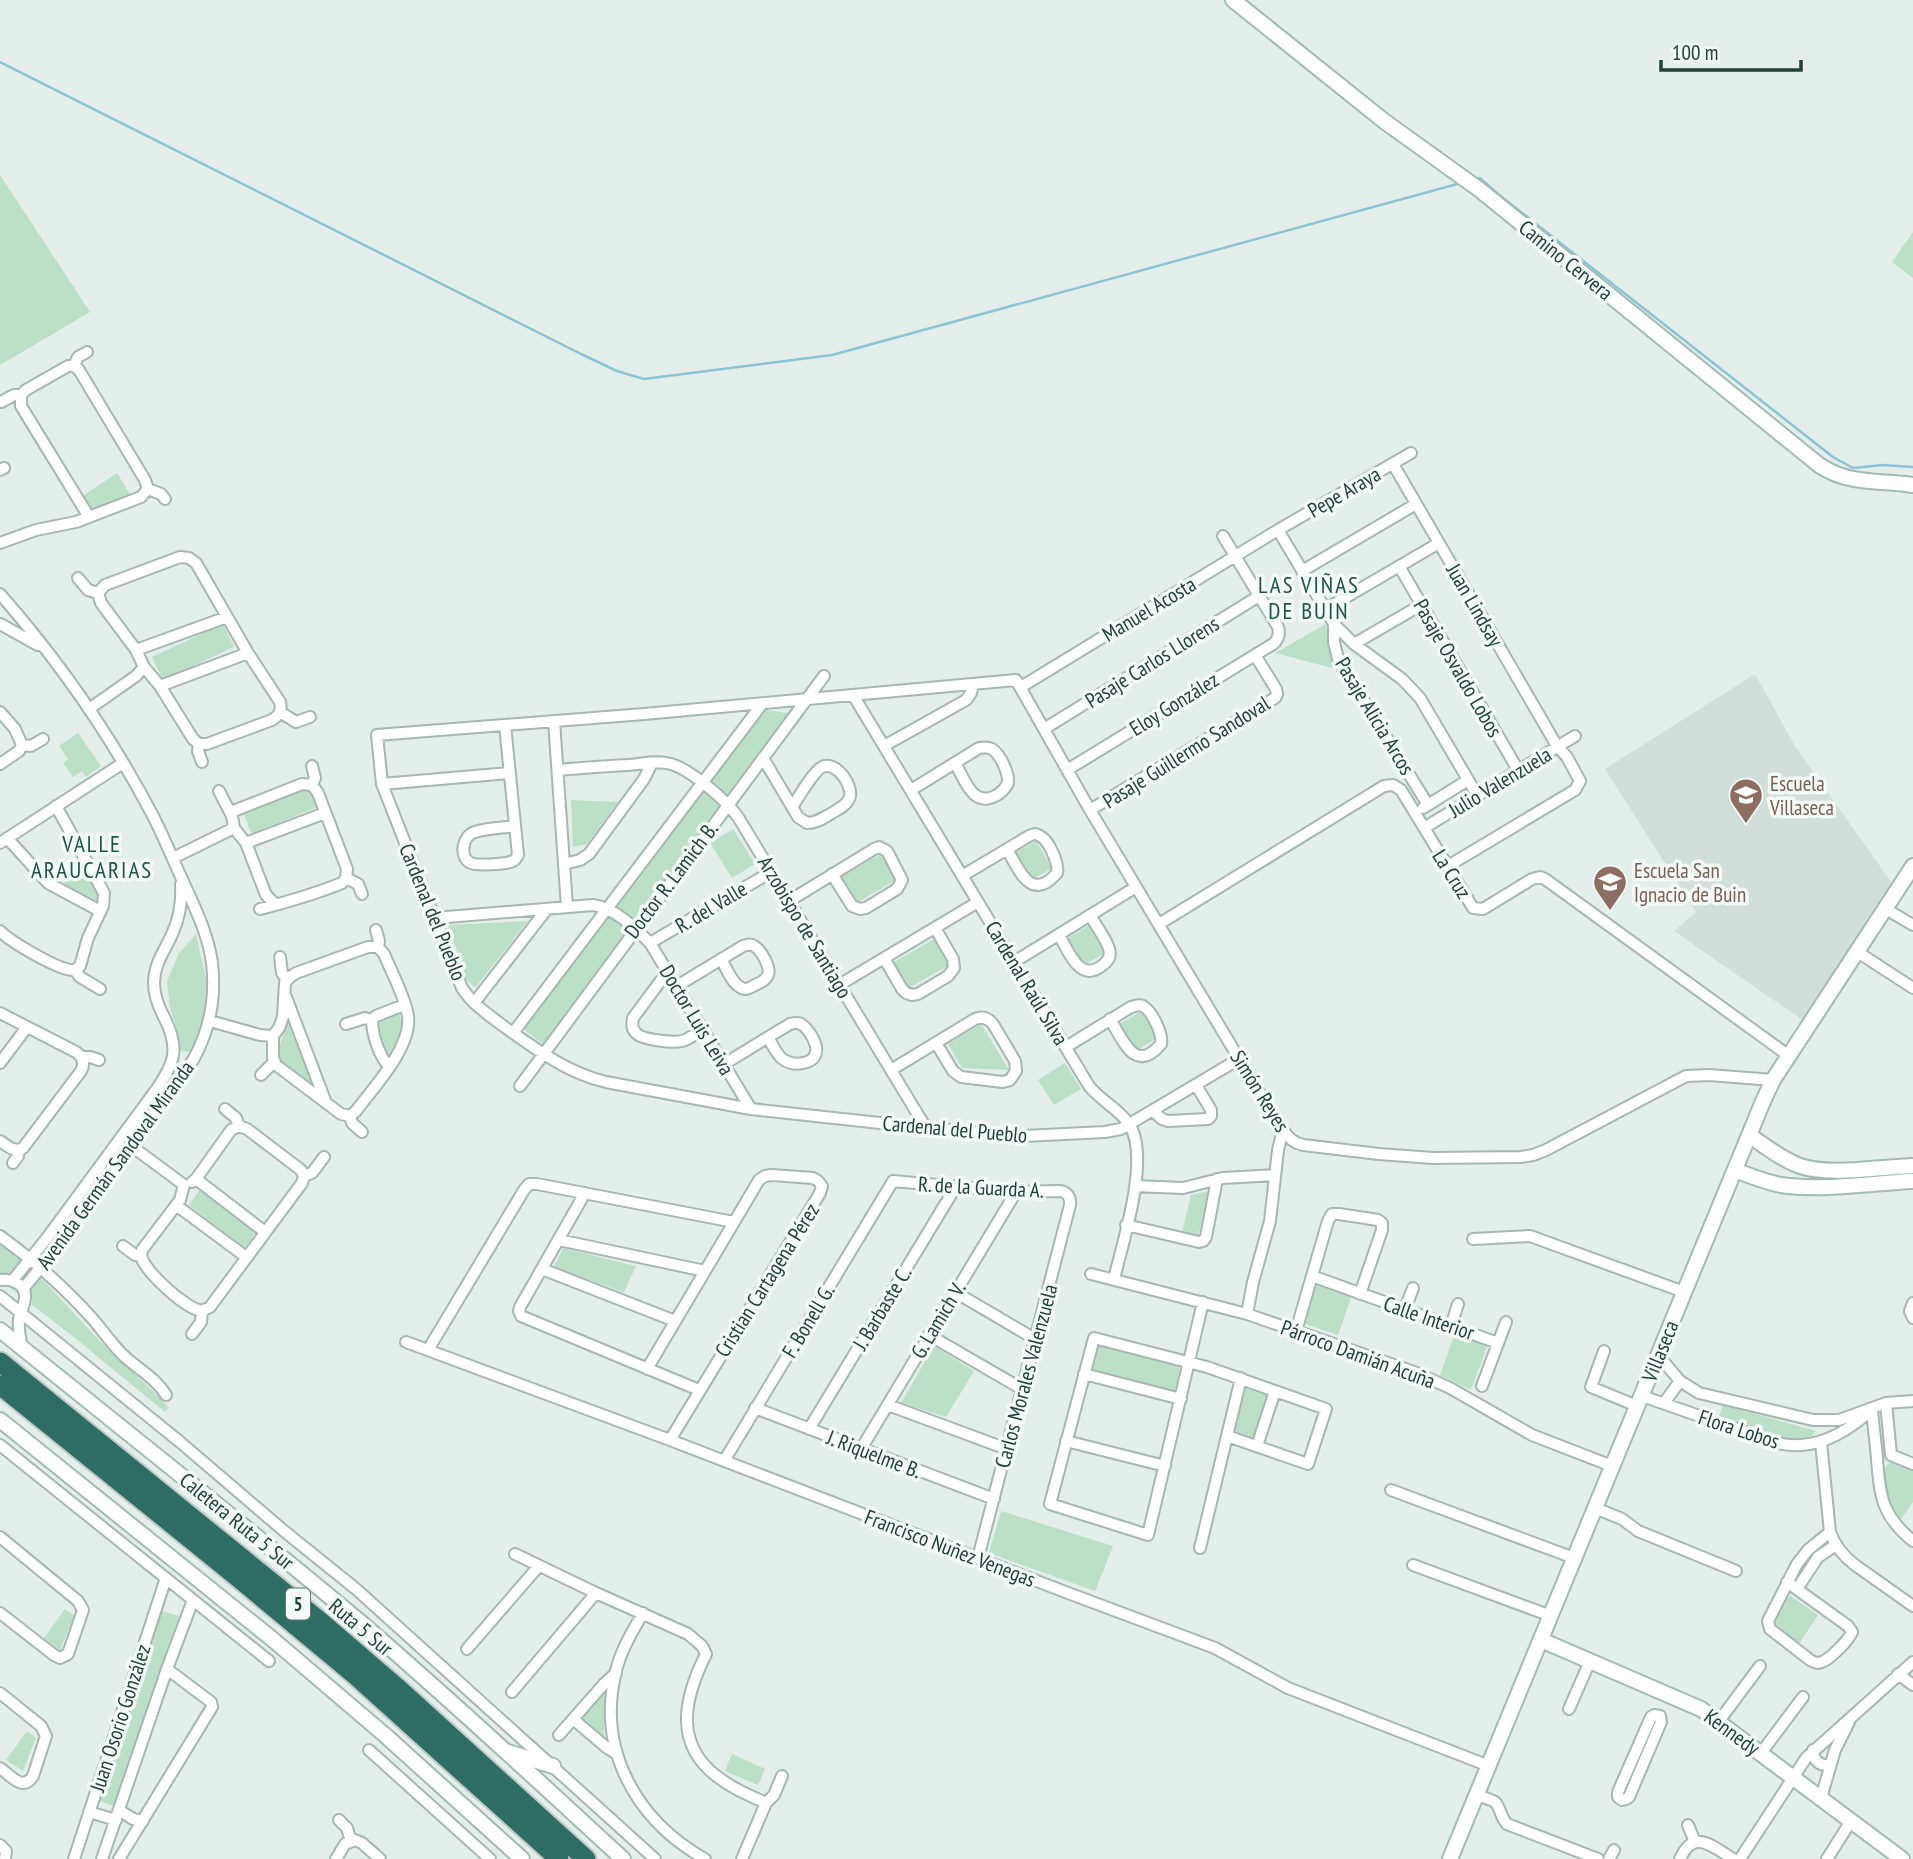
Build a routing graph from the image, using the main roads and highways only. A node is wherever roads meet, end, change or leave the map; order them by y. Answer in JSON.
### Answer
{"nodes":[{"id":1,"x":0,"y":1362,"type":"edge"},
{"id":2,"x":0,"y":1385,"type":"edge"},
{"id":3,"x":559,"y":1859,"type":"edge"},
{"id":4,"x":586,"y":1859,"type":"edge"}],
"edges":[{"from":1,"to":4,"type":"highway","name":"Ruta 5 Sur","number":"5"},
{"from":2,"to":3,"type":"highway","name":"Ruta 5 Sur","number":"5"}]}
